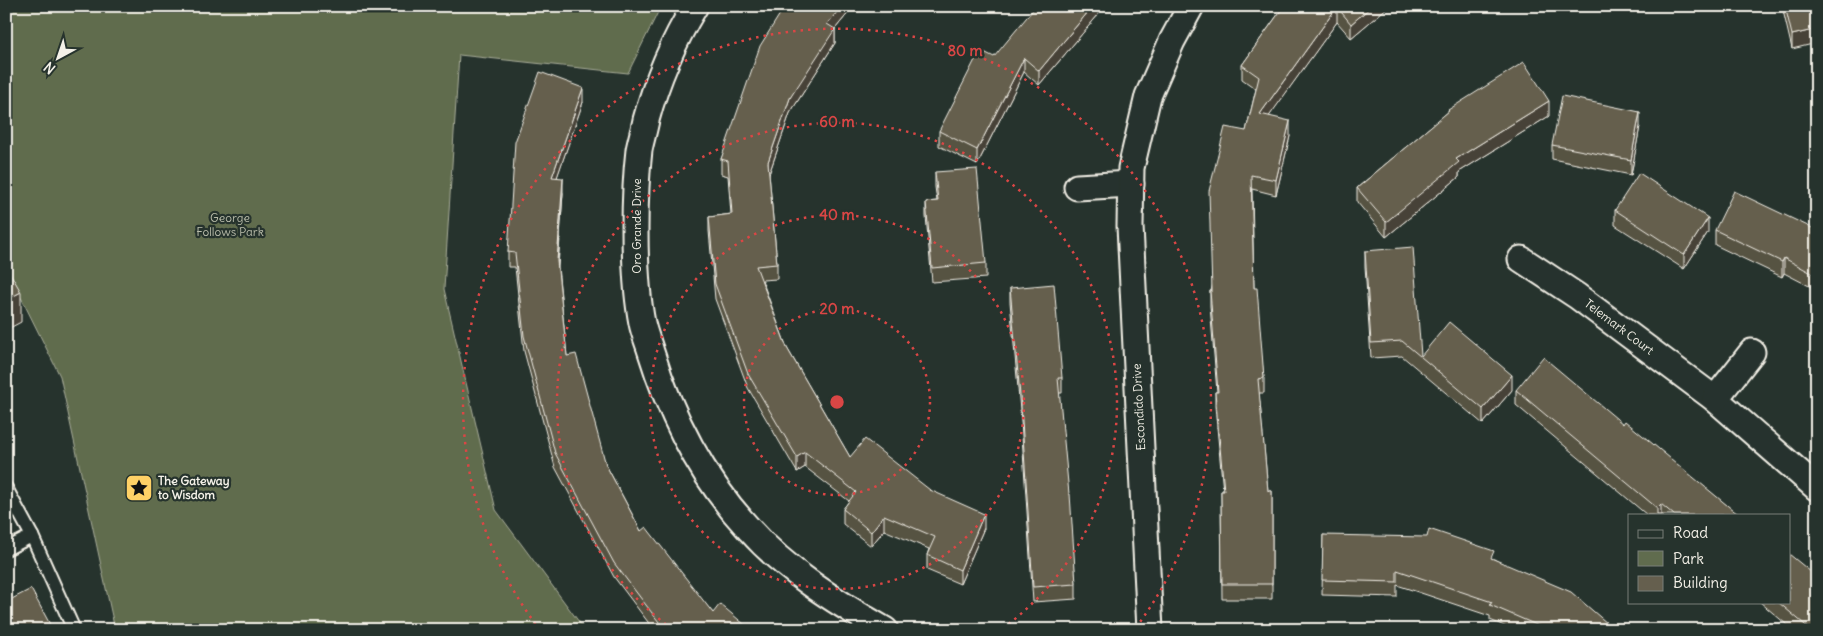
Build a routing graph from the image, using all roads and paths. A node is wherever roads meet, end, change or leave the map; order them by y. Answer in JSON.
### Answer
{"nodes":[{"id":1,"x":695,"y":6,"type":"edge"},
{"id":2,"x":1191,"y":6,"type":"edge"},
{"id":3,"x":1131,"y":184,"type":"junction"},
{"id":4,"x":1077,"y":187,"type":"dead end"},
{"id":5,"x":1521,"y":259,"type":"dead end"},
{"id":6,"x":1752,"y":352,"type":"dead end"},
{"id":7,"x":1714,"y":399,"type":"junction"},
{"id":8,"x":6,"y":488,"type":"edge"},
{"id":9,"x":1817,"y":488,"type":"edge"},
{"id":10,"x":32,"y":536,"type":"junction"},
{"id":11,"x":6,"y":549,"type":"edge"},
{"id":12,"x":74,"y":630,"type":"edge"},
{"id":13,"x":885,"y":630,"type":"edge"},
{"id":14,"x":1150,"y":630,"type":"edge"}],
"edges":[{"from":1,"to":13,"type":"street","name":"Oro Grande Drive"},
{"from":2,"to":3,"type":"street","name":"Escondido Drive"},
{"from":3,"to":4,"type":"street"},
{"from":3,"to":14,"type":"street","name":"Escondido Drive"},
{"from":5,"to":7,"type":"street","name":"Telemark Court"},
{"from":6,"to":7,"type":"street"},
{"from":7,"to":9,"type":"street","name":"Telemark Court"},
{"from":8,"to":10,"type":"lane"},
{"from":10,"to":11,"type":"lane"},
{"from":10,"to":12,"type":"lane"}]}
